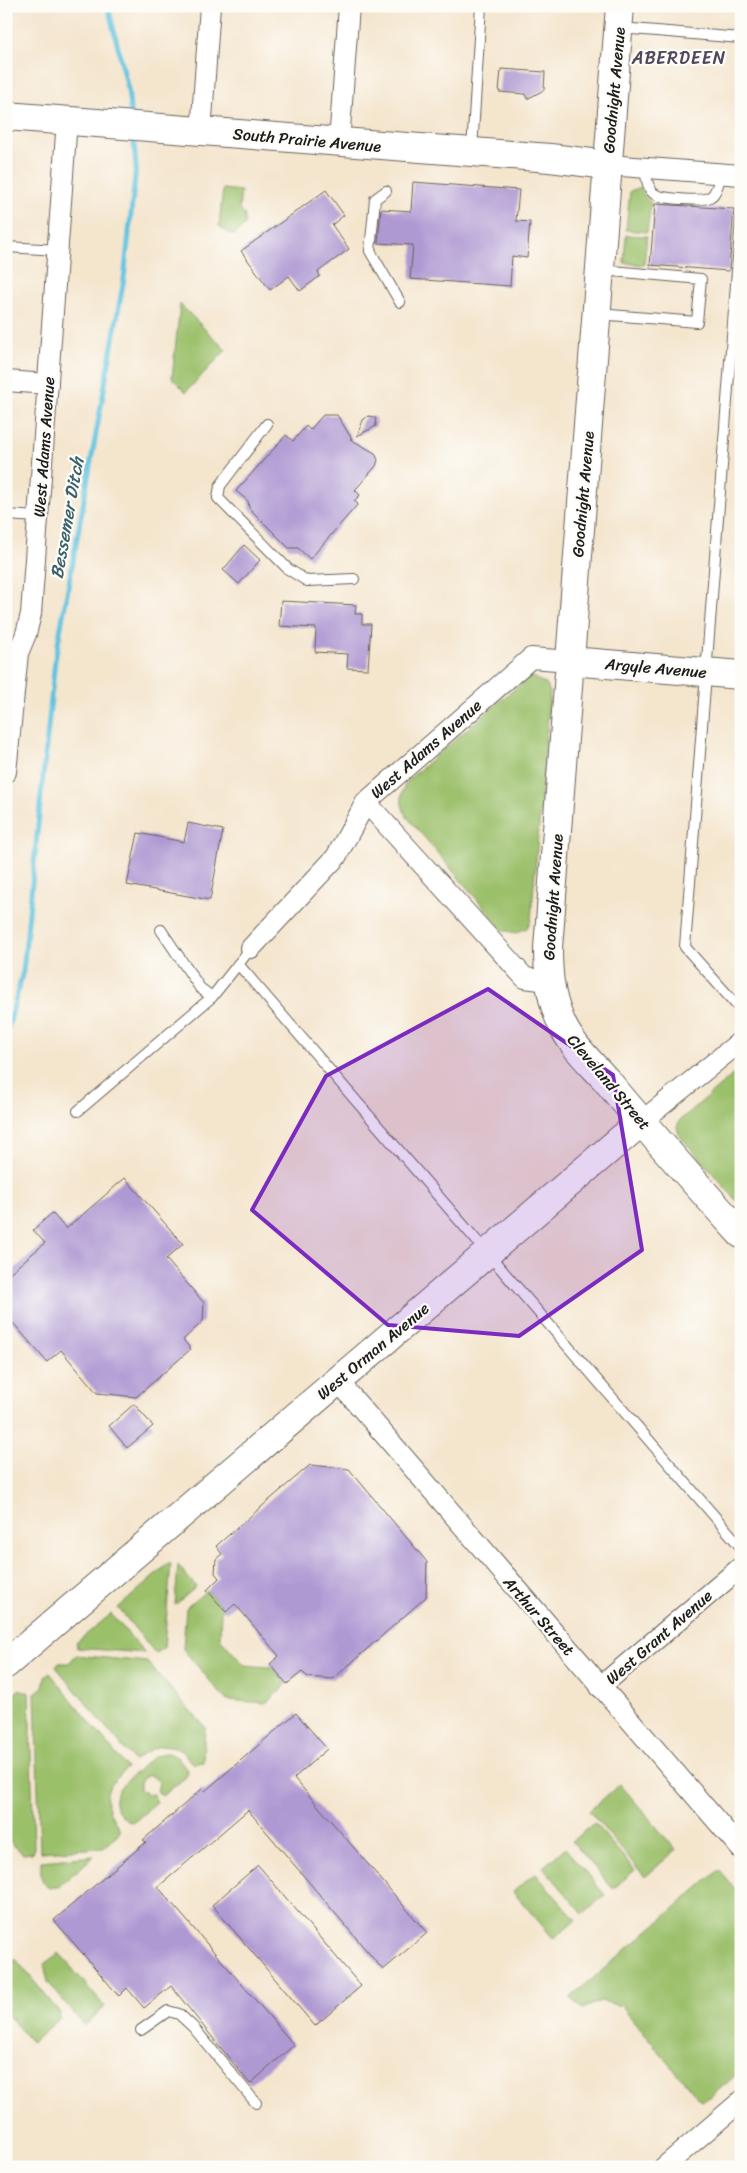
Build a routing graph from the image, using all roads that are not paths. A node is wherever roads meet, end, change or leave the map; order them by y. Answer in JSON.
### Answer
{"nodes":[{"id":1,"x":210,"y":6,"type":"edge"},
{"id":2,"x":349,"y":6,"type":"edge"},
{"id":3,"x":481,"y":6,"type":"edge"},
{"id":4,"x":620,"y":17,"type":"edge"},
{"id":5,"x":741,"y":38,"type":"edge"},
{"id":6,"x":6,"y":116,"type":"edge"},
{"id":7,"x":74,"y":121,"type":"junction"},
{"id":8,"x":202,"y":132,"type":"junction"},
{"id":9,"x":339,"y":143,"type":"junction"},
{"id":10,"x":471,"y":152,"type":"junction"},
{"id":11,"x":608,"y":165,"type":"junction"},
{"id":12,"x":645,"y":167,"type":"junction"},
{"id":13,"x":721,"y":173,"type":"junction"},
{"id":14,"x":741,"y":175,"type":"edge"},
{"id":15,"x":386,"y":191,"type":"dead end"},
{"id":16,"x":741,"y":219,"type":"edge"},
{"id":17,"x":6,"y":247,"type":"edge"},
{"id":18,"x":59,"y":250,"type":"junction"},
{"id":19,"x":600,"y":270,"type":"junction"},
{"id":20,"x":400,"y":302,"type":"dead end"},
{"id":21,"x":597,"y":314,"type":"junction"},
{"id":22,"x":6,"y":381,"type":"edge"},
{"id":23,"x":48,"y":384,"type":"junction"},
{"id":24,"x":267,"y":424,"type":"dead end"},
{"id":25,"x":6,"y":515,"type":"edge"},
{"id":26,"x":38,"y":518,"type":"junction"},
{"id":27,"x":354,"y":579,"type":"dead end"},
{"id":28,"x":10,"y":656,"type":"edge"},
{"id":29,"x":570,"y":661,"type":"junction"},
{"id":30,"x":706,"y":673,"type":"junction"},
{"id":31,"x":741,"y":675,"type":"edge"},
{"id":32,"x":6,"y":772,"type":"edge"},
{"id":33,"x":366,"y":802,"type":"junction"},
{"id":34,"x":160,"y":930,"type":"dead end"},
{"id":35,"x":251,"y":948,"type":"joint"},
{"id":36,"x":238,"y":964,"type":"junction"},
{"id":37,"x":548,"y":981,"type":"junction"},
{"id":38,"x":212,"y":997,"type":"junction"},
{"id":39,"x":741,"y":1010,"type":"edge"},
{"id":40,"x":741,"y":1041,"type":"edge"},
{"id":41,"x":78,"y":1112,"type":"dead end"},
{"id":42,"x":641,"y":1122,"type":"junction"},
{"id":43,"x":741,"y":1234,"type":"edge"},
{"id":44,"x":489,"y":1252,"type":"junction"},
{"id":45,"x":338,"y":1381,"type":"junction"},
{"id":46,"x":741,"y":1546,"type":"edge"},
{"id":47,"x":741,"y":1567,"type":"edge"},
{"id":48,"x":6,"y":1664,"type":"edge"},
{"id":49,"x":600,"y":1687,"type":"junction"},
{"id":50,"x":741,"y":1849,"type":"edge"},
{"id":51,"x":141,"y":2030,"type":"dead end"},
{"id":52,"x":741,"y":2101,"type":"edge"},
{"id":53,"x":256,"y":2103,"type":"dead end"},
{"id":54,"x":664,"y":2167,"type":"edge"}],
"edges":[{"from":1,"to":8,"type":"street"},
{"from":2,"to":9,"type":"street"},
{"from":3,"to":10,"type":"lane"},
{"from":4,"to":5,"type":"lane"},
{"from":4,"to":11,"type":"street","name":"Goodnight Avenue"},
{"from":6,"to":7,"type":"street","name":"South Prairie Avenue"},
{"from":7,"to":8,"type":"street","name":"South Prairie Avenue"},
{"from":7,"to":18,"type":"street","name":"West Adams Avenue"},
{"from":8,"to":9,"type":"street","name":"South Prairie Avenue"},
{"from":9,"to":10,"type":"street","name":"South Prairie Avenue"},
{"from":10,"to":11,"type":"street","name":"South Prairie Avenue"},
{"from":11,"to":12,"type":"street"},
{"from":11,"to":19,"type":"street","name":"Goodnight Avenue"},
{"from":12,"to":13,"type":"street"},
{"from":12,"to":13,"type":"lane"},
{"from":13,"to":14,"type":"street"},
{"from":15,"to":20,"type":"lane"},
{"from":16,"to":30,"type":"lane"},
{"from":17,"to":18,"type":"lane"},
{"from":18,"to":23,"type":"street","name":"West Adams Avenue"},
{"from":19,"to":21,"type":"street","name":"Goodnight Avenue"},
{"from":19,"to":21,"type":"lane"},
{"from":21,"to":29,"type":"street","name":"Goodnight Avenue"},
{"from":22,"to":23,"type":"street"},
{"from":23,"to":26,"type":"street","name":"West Adams Avenue"},
{"from":24,"to":27,"type":"lane"},
{"from":25,"to":26,"type":"lane"},
{"from":26,"to":28,"type":"street","name":"West Adams Avenue"},
{"from":28,"to":32,"type":"street","name":"West Adams Avenue"},
{"from":29,"to":30,"type":"street","name":"Argyle Avenue"},
{"from":29,"to":33,"type":"street","name":"West Adams Avenue"},
{"from":29,"to":37,"type":"street","name":"Goodnight Avenue"},
{"from":30,"to":31,"type":"street","name":"Argyle Avenue"},
{"from":30,"to":39,"type":"lane"},
{"from":33,"to":35,"type":"street","name":"West Adams Avenue"},
{"from":33,"to":37,"type":"street"},
{"from":34,"to":38,"type":"lane"},
{"from":35,"to":36,"type":"lane"},
{"from":36,"to":38,"type":"lane"},
{"from":36,"to":44,"type":"lane"},
{"from":37,"to":42,"type":"street","name":"Cleveland Street"},
{"from":38,"to":41,"type":"lane"},
{"from":40,"to":42,"type":"street","name":"West Orman Avenue"},
{"from":42,"to":43,"type":"street","name":"Cleveland Street"},
{"from":42,"to":44,"type":"street","name":"West Orman Avenue"},
{"from":44,"to":45,"type":"street","name":"West Orman Avenue"},
{"from":44,"to":46,"type":"lane"},
{"from":45,"to":48,"type":"street","name":"West Orman Avenue"},
{"from":45,"to":49,"type":"street","name":"Arthur Street"},
{"from":47,"to":49,"type":"street","name":"West Grant Avenue"},
{"from":49,"to":50,"type":"street","name":"Arthur Street"},
{"from":51,"to":53,"type":"lane"},
{"from":52,"to":54,"type":"street"}]}
